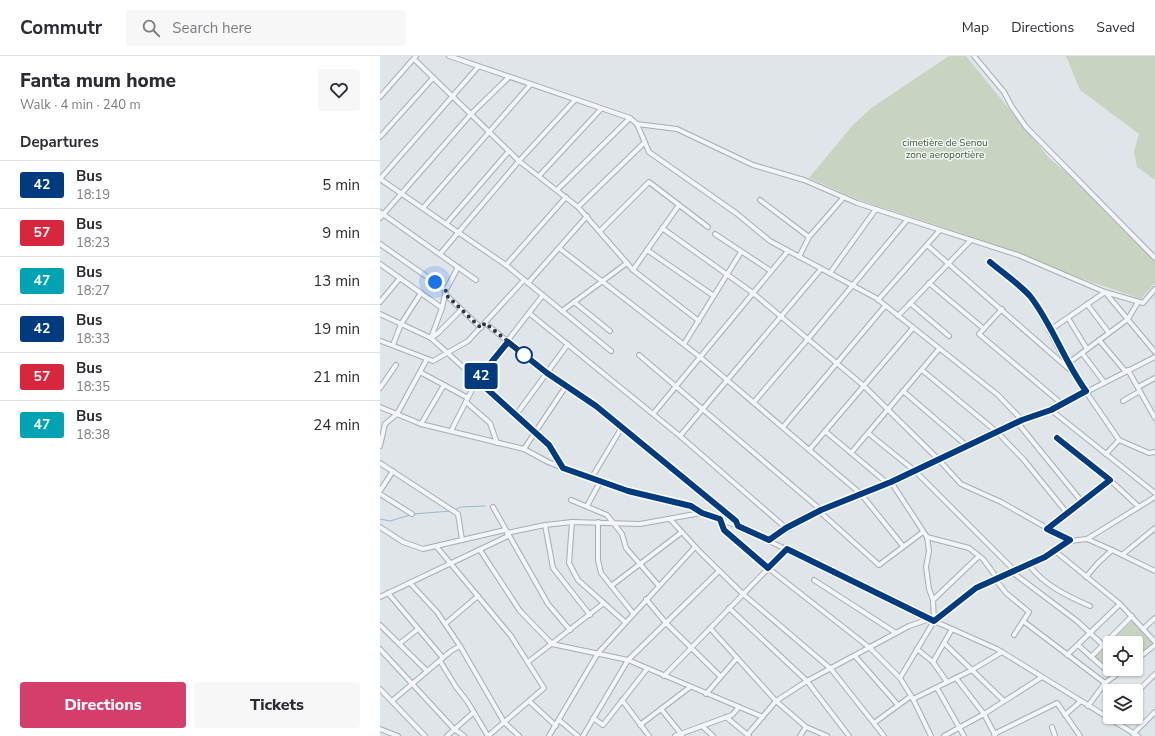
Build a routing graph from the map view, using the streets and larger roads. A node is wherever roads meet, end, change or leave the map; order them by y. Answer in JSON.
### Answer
{"nodes":[{"id":1,"x":449,"y":56,"type":"edge"},
{"id":2,"x":974,"y":56,"type":"edge"},
{"id":3,"x":415,"y":57,"type":"edge"},
{"id":4,"x":478,"y":67,"type":"junction"},
{"id":5,"x":433,"y":78,"type":"junction"},
{"id":6,"x":508,"y":78,"type":"junction"},
{"id":7,"x":530,"y":84,"type":"junction"},
{"id":8,"x":452,"y":96,"type":"junction"},
{"id":9,"x":380,"y":97,"type":"edge"},
{"id":10,"x":575,"y":100,"type":"junction"},
{"id":11,"x":601,"y":109,"type":"junction"},
{"id":12,"x":471,"y":114,"type":"junction"},
{"id":13,"x":630,"y":118,"type":"junction"},
{"id":14,"x":637,"y":124,"type":"junction"},
{"id":15,"x":489,"y":132,"type":"junction"},
{"id":16,"x":380,"y":137,"type":"edge"},
{"id":17,"x":645,"y":142,"type":"junction"},
{"id":18,"x":509,"y":151,"type":"junction"},
{"id":19,"x":519,"y":161,"type":"junction"},
{"id":20,"x":539,"y":176,"type":"junction"},
{"id":21,"x":380,"y":179,"type":"edge"},
{"id":22,"x":557,"y":190,"type":"junction"},
{"id":23,"x":402,"y":193,"type":"junction"},
{"id":24,"x":566,"y":197,"type":"junction"},
{"id":25,"x":844,"y":198,"type":"junction"},
{"id":26,"x":760,"y":200,"type":"dead end"},
{"id":27,"x":679,"y":205,"type":"junction"},
{"id":28,"x":578,"y":207,"type":"junction"},
{"id":29,"x":423,"y":208,"type":"junction"},
{"id":30,"x":876,"y":210,"type":"junction"},
{"id":31,"x":382,"y":213,"type":"edge"},
{"id":32,"x":587,"y":216,"type":"junction"},
{"id":33,"x":380,"y":218,"type":"edge"},
{"id":34,"x":907,"y":220,"type":"junction"},
{"id":35,"x":446,"y":224,"type":"junction"},
{"id":36,"x":708,"y":227,"type":"dead end"},
{"id":37,"x":662,"y":228,"type":"junction"},
{"id":38,"x":940,"y":230,"type":"junction"},
{"id":39,"x":600,"y":231,"type":"junction"},
{"id":40,"x":459,"y":232,"type":"junction"},
{"id":41,"x":715,"y":234,"type":"dead end"},
{"id":42,"x":809,"y":237,"type":"junction"},
{"id":43,"x":971,"y":240,"type":"junction"},
{"id":44,"x":380,"y":244,"type":"edge"},
{"id":45,"x":927,"y":246,"type":"junction"},
{"id":46,"x":559,"y":248,"type":"junction"},
{"id":47,"x":647,"y":250,"type":"junction"},
{"id":48,"x":788,"y":251,"type":"junction"},
{"id":49,"x":741,"y":252,"type":"junction"},
{"id":50,"x":440,"y":254,"type":"junction"},
{"id":51,"x":799,"y":257,"type":"junction"},
{"id":52,"x":1155,"y":258,"type":"edge"},
{"id":53,"x":990,"y":262,"type":"dead end"},
{"id":54,"x":627,"y":263,"type":"junction"},
{"id":55,"x":380,"y":264,"type":"edge"},
{"id":56,"x":948,"y":264,"type":"junction"},
{"id":57,"x":506,"y":265,"type":"junction"},
{"id":58,"x":458,"y":267,"type":"junction"},
{"id":59,"x":821,"y":268,"type":"junction"},
{"id":60,"x":633,"y":270,"type":"junction"},
{"id":61,"x":771,"y":272,"type":"junction"},
{"id":62,"x":830,"y":273,"type":"junction"},
{"id":63,"x":727,"y":274,"type":"junction"},
{"id":64,"x":400,"y":278,"type":"junction"},
{"id":65,"x":476,"y":280,"type":"dead end"},
{"id":66,"x":524,"y":280,"type":"junction"},
{"id":67,"x":602,"y":282,"type":"junction"},
{"id":68,"x":528,"y":283,"type":"junction"},
{"id":69,"x":929,"y":283,"type":"junction"},
{"id":70,"x":852,"y":285,"type":"junction"},
{"id":71,"x":1155,"y":289,"type":"edge"},
{"id":72,"x":445,"y":292,"type":"junction"},
{"id":73,"x":1105,"y":292,"type":"junction"},
{"id":74,"x":421,"y":293,"type":"junction"},
{"id":75,"x":754,"y":293,"type":"junction"},
{"id":76,"x":543,"y":296,"type":"junction"},
{"id":77,"x":714,"y":296,"type":"junction"},
{"id":78,"x":878,"y":300,"type":"junction"},
{"id":79,"x":380,"y":302,"type":"edge"},
{"id":80,"x":574,"y":302,"type":"junction"},
{"id":81,"x":1138,"y":302,"type":"junction"},
{"id":82,"x":910,"y":303,"type":"junction"},
{"id":83,"x":1088,"y":304,"type":"junction"},
{"id":84,"x":885,"y":306,"type":"junction"},
{"id":85,"x":442,"y":308,"type":"junction"},
{"id":86,"x":1002,"y":309,"type":"junction"},
{"id":87,"x":461,"y":310,"type":"junction"},
{"id":88,"x":562,"y":311,"type":"junction"},
{"id":89,"x":529,"y":313,"type":"junction"},
{"id":90,"x":380,"y":314,"type":"edge"},
{"id":91,"x":781,"y":316,"type":"junction"},
{"id":92,"x":898,"y":316,"type":"junction"},
{"id":93,"x":1068,"y":318,"type":"junction"},
{"id":94,"x":1128,"y":319,"type":"junction"},
{"id":95,"x":699,"y":321,"type":"junction"},
{"id":96,"x":485,"y":323,"type":"junction"},
{"id":97,"x":401,"y":324,"type":"junction"},
{"id":98,"x":481,"y":328,"type":"junction"},
{"id":99,"x":913,"y":328,"type":"junction"},
{"id":100,"x":984,"y":329,"type":"junction"},
{"id":101,"x":1050,"y":330,"type":"junction"},
{"id":102,"x":610,"y":331,"type":"dead end"},
{"id":103,"x":1109,"y":333,"type":"junction"},
{"id":104,"x":950,"y":336,"type":"dead end"},
{"id":105,"x":431,"y":338,"type":"junction"},
{"id":106,"x":808,"y":339,"type":"junction"},
{"id":107,"x":1099,"y":340,"type":"junction"},
{"id":108,"x":381,"y":341,"type":"edge"},
{"id":109,"x":508,"y":342,"type":"junction"},
{"id":110,"x":568,"y":344,"type":"junction"},
{"id":111,"x":684,"y":344,"type":"junction"},
{"id":112,"x":392,"y":345,"type":"junction"},
{"id":113,"x":939,"y":349,"type":"junction"},
{"id":114,"x":1087,"y":349,"type":"junction"},
{"id":115,"x":611,"y":351,"type":"dead end"},
{"id":116,"x":1155,"y":352,"type":"edge"},
{"id":117,"x":448,"y":353,"type":"junction"},
{"id":118,"x":1082,"y":353,"type":"junction"},
{"id":119,"x":639,"y":355,"type":"dead end"},
{"id":120,"x":700,"y":357,"type":"junction"},
{"id":121,"x":1155,"y":357,"type":"edge"},
{"id":122,"x":427,"y":359,"type":"junction"},
{"id":123,"x":837,"y":363,"type":"junction"},
{"id":124,"x":1068,"y":364,"type":"junction"},
{"id":125,"x":396,"y":365,"type":"dead end"},
{"id":126,"x":922,"y":370,"type":"junction"},
{"id":127,"x":1072,"y":371,"type":"junction"},
{"id":128,"x":1127,"y":371,"type":"junction"},
{"id":129,"x":420,"y":372,"type":"junction"},
{"id":130,"x":547,"y":373,"type":"junction"},
{"id":131,"x":1155,"y":378,"type":"edge"},
{"id":132,"x":477,"y":380,"type":"junction"},
{"id":133,"x":727,"y":380,"type":"junction"},
{"id":134,"x":1104,"y":382,"type":"junction"},
{"id":135,"x":444,"y":385,"type":"junction"},
{"id":136,"x":566,"y":386,"type":"junction"},
{"id":137,"x":676,"y":386,"type":"junction"},
{"id":138,"x":864,"y":386,"type":"junction"},
{"id":139,"x":380,"y":388,"type":"edge"},
{"id":140,"x":1139,"y":389,"type":"junction"},
{"id":141,"x":903,"y":391,"type":"junction"},
{"id":142,"x":1086,"y":391,"type":"junction"},
{"id":143,"x":467,"y":400,"type":"junction"},
{"id":144,"x":1123,"y":401,"type":"dead end"},
{"id":145,"x":754,"y":402,"type":"junction"},
{"id":146,"x":1062,"y":404,"type":"junction"},
{"id":147,"x":380,"y":407,"type":"edge"},
{"id":148,"x":703,"y":408,"type":"junction"},
{"id":149,"x":888,"y":410,"type":"junction"},
{"id":150,"x":1051,"y":410,"type":"junction"},
{"id":151,"x":397,"y":414,"type":"junction"},
{"id":152,"x":653,"y":414,"type":"junction"},
{"id":153,"x":516,"y":415,"type":"junction"},
{"id":154,"x":1155,"y":418,"type":"edge"},
{"id":155,"x":1020,"y":421,"type":"junction"},
{"id":156,"x":421,"y":424,"type":"junction"},
{"id":157,"x":622,"y":427,"type":"junction"},
{"id":158,"x":783,"y":427,"type":"junction"},
{"id":159,"x":451,"y":431,"type":"junction"},
{"id":160,"x":826,"y":431,"type":"junction"},
{"id":161,"x":997,"y":432,"type":"junction"},
{"id":162,"x":535,"y":433,"type":"junction"},
{"id":163,"x":868,"y":433,"type":"junction"},
{"id":164,"x":680,"y":436,"type":"junction"},
{"id":165,"x":1057,"y":438,"type":"dead end"},
{"id":166,"x":1119,"y":440,"type":"junction"},
{"id":167,"x":497,"y":443,"type":"junction"},
{"id":168,"x":380,"y":446,"type":"edge"},
{"id":169,"x":967,"y":446,"type":"junction"},
{"id":170,"x":524,"y":449,"type":"junction"},
{"id":171,"x":810,"y":450,"type":"junction"},
{"id":172,"x":1155,"y":452,"type":"edge"},
{"id":173,"x":851,"y":453,"type":"junction"},
{"id":174,"x":1106,"y":454,"type":"junction"},
{"id":175,"x":939,"y":460,"type":"junction"},
{"id":176,"x":380,"y":463,"type":"edge"},
{"id":177,"x":563,"y":468,"type":"junction"},
{"id":178,"x":915,"y":471,"type":"junction"},
{"id":179,"x":393,"y":472,"type":"junction"},
{"id":180,"x":591,"y":479,"type":"junction"},
{"id":181,"x":1110,"y":480,"type":"junction"},
{"id":182,"x":600,"y":482,"type":"junction"},
{"id":183,"x":889,"y":483,"type":"junction"},
{"id":184,"x":380,"y":491,"type":"edge"},
{"id":185,"x":1155,"y":493,"type":"edge"},
{"id":186,"x":380,"y":494,"type":"edge"},
{"id":187,"x":862,"y":494,"type":"junction"},
{"id":188,"x":1155,"y":497,"type":"edge"},
{"id":189,"x":571,"y":500,"type":"dead end"},
{"id":190,"x":1082,"y":502,"type":"junction"},
{"id":191,"x":587,"y":506,"type":"junction"},
{"id":192,"x":493,"y":507,"type":"dead end"},
{"id":193,"x":1138,"y":507,"type":"junction"},
{"id":194,"x":820,"y":510,"type":"junction"},
{"id":195,"x":702,"y":513,"type":"junction"},
{"id":196,"x":1068,"y":513,"type":"junction"},
{"id":197,"x":412,"y":514,"type":"dead end"},
{"id":198,"x":670,"y":519,"type":"junction"},
{"id":199,"x":720,"y":519,"type":"junction"},
{"id":200,"x":572,"y":522,"type":"junction"},
{"id":201,"x":598,"y":522,"type":"junction"},
{"id":202,"x":613,"y":523,"type":"junction"},
{"id":203,"x":545,"y":525,"type":"junction"},
{"id":204,"x":738,"y":526,"type":"junction"},
{"id":205,"x":380,"y":527,"type":"edge"},
{"id":206,"x":786,"y":528,"type":"junction"},
{"id":207,"x":1047,"y":529,"type":"junction"},
{"id":208,"x":1154,"y":529,"type":"edge"},
{"id":209,"x":682,"y":532,"type":"junction"},
{"id":210,"x":923,"y":532,"type":"junction"},
{"id":211,"x":506,"y":533,"type":"junction"},
{"id":212,"x":927,"y":538,"type":"junction"},
{"id":213,"x":462,"y":540,"type":"junction"},
{"id":214,"x":769,"y":540,"type":"junction"},
{"id":215,"x":1070,"y":540,"type":"junction"},
{"id":216,"x":1087,"y":540,"type":"junction"},
{"id":217,"x":436,"y":546,"type":"junction"},
{"id":218,"x":903,"y":546,"type":"junction"},
{"id":219,"x":695,"y":547,"type":"junction"},
{"id":220,"x":787,"y":549,"type":"junction"},
{"id":221,"x":480,"y":550,"type":"junction"},
{"id":222,"x":1112,"y":550,"type":"junction"},
{"id":223,"x":1055,"y":551,"type":"junction"},
{"id":224,"x":1122,"y":555,"type":"junction"},
{"id":225,"x":979,"y":556,"type":"junction"},
{"id":226,"x":451,"y":564,"type":"junction"},
{"id":227,"x":640,"y":564,"type":"junction"},
{"id":228,"x":1029,"y":565,"type":"junction"},
{"id":229,"x":768,"y":568,"type":"junction"},
{"id":230,"x":719,"y":571,"type":"junction"},
{"id":231,"x":1014,"y":571,"type":"junction"},
{"id":232,"x":1155,"y":571,"type":"edge"},
{"id":233,"x":1086,"y":577,"type":"junction"},
{"id":234,"x":996,"y":578,"type":"junction"},
{"id":235,"x":814,"y":580,"type":"dead end"},
{"id":236,"x":410,"y":583,"type":"junction"},
{"id":237,"x":611,"y":586,"type":"junction"},
{"id":238,"x":659,"y":586,"type":"junction"},
{"id":239,"x":388,"y":593,"type":"junction"},
{"id":240,"x":743,"y":594,"type":"junction"},
{"id":241,"x":478,"y":596,"type":"junction"},
{"id":242,"x":380,"y":597,"type":"edge"},
{"id":243,"x":646,"y":599,"type":"junction"},
{"id":244,"x":934,"y":600,"type":"junction"},
{"id":245,"x":604,"y":603,"type":"junction"},
{"id":246,"x":1120,"y":604,"type":"junction"},
{"id":247,"x":1090,"y":606,"type":"dead end"},
{"id":248,"x":730,"y":608,"type":"junction"},
{"id":249,"x":633,"y":614,"type":"junction"},
{"id":250,"x":590,"y":615,"type":"junction"},
{"id":251,"x":1132,"y":616,"type":"junction"},
{"id":252,"x":1155,"y":618,"type":"edge"},
{"id":253,"x":932,"y":620,"type":"junction"},
{"id":254,"x":1023,"y":621,"type":"junction"},
{"id":255,"x":625,"y":622,"type":"junction"},
{"id":256,"x":666,"y":623,"type":"junction"},
{"id":257,"x":445,"y":624,"type":"junction"},
{"id":258,"x":380,"y":626,"type":"edge"},
{"id":259,"x":710,"y":628,"type":"junction"},
{"id":260,"x":418,"y":629,"type":"junction"},
{"id":261,"x":952,"y":629,"type":"junction"},
{"id":262,"x":1143,"y":629,"type":"junction"},
{"id":263,"x":570,"y":630,"type":"junction"},
{"id":264,"x":896,"y":633,"type":"junction"},
{"id":265,"x":1090,"y":633,"type":"junction"},
{"id":266,"x":1014,"y":635,"type":"dead end"},
{"id":267,"x":1112,"y":636,"type":"edge"},
{"id":268,"x":1155,"y":642,"type":"edge"},
{"id":269,"x":944,"y":643,"type":"junction"},
{"id":270,"x":400,"y":644,"type":"junction"},
{"id":271,"x":552,"y":644,"type":"junction"},
{"id":272,"x":1078,"y":645,"type":"junction"},
{"id":273,"x":1103,"y":645,"type":"joint"},
{"id":274,"x":1155,"y":645,"type":"edge"},
{"id":275,"x":460,"y":646,"type":"junction"},
{"id":276,"x":691,"y":648,"type":"junction"},
{"id":277,"x":870,"y":648,"type":"junction"},
{"id":278,"x":380,"y":649,"type":"edge"},
{"id":279,"x":917,"y":650,"type":"junction"},
{"id":280,"x":1002,"y":652,"type":"junction"},
{"id":281,"x":598,"y":653,"type":"junction"},
{"id":282,"x":1143,"y":654,"type":"edge"},
{"id":283,"x":1067,"y":655,"type":"junction"},
{"id":284,"x":855,"y":656,"type":"junction"},
{"id":285,"x":1091,"y":657,"type":"junction"},
{"id":286,"x":737,"y":658,"type":"junction"},
{"id":287,"x":441,"y":659,"type":"junction"},
{"id":288,"x":628,"y":660,"type":"junction"},
{"id":289,"x":528,"y":662,"type":"junction"},
{"id":290,"x":933,"y":662,"type":"junction"},
{"id":291,"x":647,"y":669,"type":"junction"},
{"id":292,"x":831,"y":669,"type":"junction"},
{"id":293,"x":972,"y":670,"type":"junction"},
{"id":294,"x":427,"y":671,"type":"junction"},
{"id":295,"x":1155,"y":674,"type":"edge"},
{"id":296,"x":664,"y":676,"type":"junction"},
{"id":297,"x":721,"y":677,"type":"junction"},
{"id":298,"x":1042,"y":677,"type":"junction"},
{"id":299,"x":1114,"y":677,"type":"joint"},
{"id":300,"x":900,"y":678,"type":"junction"},
{"id":301,"x":956,"y":678,"type":"junction"},
{"id":302,"x":807,"y":681,"type":"junction"},
{"id":303,"x":947,"y":682,"type":"junction"},
{"id":304,"x":1105,"y":683,"type":"junction"},
{"id":305,"x":412,"y":684,"type":"junction"},
{"id":306,"x":1143,"y":686,"type":"edge"},
{"id":307,"x":690,"y":687,"type":"junction"},
{"id":308,"x":937,"y":688,"type":"junction"},
{"id":309,"x":380,"y":689,"type":"edge"},
{"id":310,"x":706,"y":694,"type":"junction"},
{"id":311,"x":912,"y":698,"type":"junction"},
{"id":312,"x":622,"y":700,"type":"junction"},
{"id":313,"x":392,"y":701,"type":"junction"},
{"id":314,"x":528,"y":701,"type":"junction"},
{"id":315,"x":776,"y":701,"type":"junction"},
{"id":316,"x":1004,"y":701,"type":"junction"},
{"id":317,"x":1081,"y":701,"type":"junction"},
{"id":318,"x":898,"y":705,"type":"junction"},
{"id":319,"x":1088,"y":706,"type":"junction"},
{"id":320,"x":739,"y":707,"type":"junction"},
{"id":321,"x":661,"y":709,"type":"junction"},
{"id":322,"x":474,"y":712,"type":"junction"},
{"id":323,"x":1155,"y":712,"type":"edge"},
{"id":324,"x":984,"y":714,"type":"junction"},
{"id":325,"x":1066,"y":715,"type":"junction"},
{"id":326,"x":1103,"y":716,"type":"edge"},
{"id":327,"x":726,"y":717,"type":"junction"},
{"id":328,"x":763,"y":717,"type":"junction"},
{"id":329,"x":594,"y":718,"type":"junction"},
{"id":330,"x":559,"y":720,"type":"junction"},
{"id":331,"x":504,"y":722,"type":"junction"},
{"id":332,"x":874,"y":723,"type":"junction"},
{"id":333,"x":1116,"y":724,"type":"edge"},
{"id":334,"x":640,"y":725,"type":"junction"},
{"id":335,"x":556,"y":726,"type":"junction"},
{"id":336,"x":702,"y":726,"type":"junction"},
{"id":337,"x":806,"y":727,"type":"junction"},
{"id":338,"x":960,"y":727,"type":"junction"},
{"id":339,"x":1052,"y":728,"type":"dead end"},
{"id":340,"x":380,"y":729,"type":"edge"},
{"id":341,"x":454,"y":729,"type":"junction"},
{"id":342,"x":1133,"y":734,"type":"junction"},
{"id":343,"x":681,"y":735,"type":"edge"},
{"id":344,"x":749,"y":735,"type":"edge"},
{"id":345,"x":994,"y":735,"type":"edge"},
{"id":346,"x":398,"y":736,"type":"edge"},
{"id":347,"x":425,"y":736,"type":"edge"},
{"id":348,"x":447,"y":736,"type":"edge"},
{"id":349,"x":464,"y":736,"type":"edge"},
{"id":350,"x":488,"y":736,"type":"edge"},
{"id":351,"x":519,"y":736,"type":"edge"},
{"id":352,"x":549,"y":736,"type":"edge"},
{"id":353,"x":578,"y":736,"type":"edge"},
{"id":354,"x":582,"y":736,"type":"edge"},
{"id":355,"x":648,"y":736,"type":"edge"},
{"id":356,"x":675,"y":736,"type":"edge"},
{"id":357,"x":713,"y":736,"type":"edge"},
{"id":358,"x":800,"y":736,"type":"edge"},
{"id":359,"x":827,"y":736,"type":"edge"},
{"id":360,"x":849,"y":736,"type":"edge"},
{"id":361,"x":884,"y":736,"type":"edge"},
{"id":362,"x":931,"y":736,"type":"edge"},
{"id":363,"x":944,"y":736,"type":"edge"},
{"id":364,"x":964,"y":736,"type":"edge"},
{"id":365,"x":1055,"y":736,"type":"edge"},
{"id":366,"x":1080,"y":736,"type":"edge"},
{"id":367,"x":1138,"y":736,"type":"edge"}],
"edges":[{"from":1,"to":4,"type":"street"},
{"from":2,"to":52,"type":"street"},
{"from":3,"to":5,"type":"street"},
{"from":3,"to":9,"type":"street"},
{"from":4,"to":6,"type":"street"},
{"from":4,"to":8,"type":"street"},
{"from":5,"to":8,"type":"street"},
{"from":5,"to":16,"type":"street"},
{"from":6,"to":7,"type":"street"},
{"from":6,"to":12,"type":"street"},
{"from":7,"to":10,"type":"street"},
{"from":7,"to":15,"type":"street"},
{"from":8,"to":12,"type":"street"},
{"from":8,"to":21,"type":"street"},
{"from":10,"to":11,"type":"street"},
{"from":10,"to":19,"type":"street"},
{"from":11,"to":13,"type":"street"},
{"from":11,"to":20,"type":"street"},
{"from":12,"to":15,"type":"street"},
{"from":12,"to":23,"type":"street"},
{"from":13,"to":14,"type":"street"},
{"from":13,"to":22,"type":"street"},
{"from":14,"to":17,"type":"street"},
{"from":14,"to":25,"type":"street"},
{"from":15,"to":18,"type":"street"},
{"from":15,"to":29,"type":"street"},
{"from":17,"to":28,"type":"street"},
{"from":17,"to":48,"type":"street"},
{"from":18,"to":19,"type":"street"},
{"from":18,"to":35,"type":"street"},
{"from":19,"to":20,"type":"street"},
{"from":19,"to":40,"type":"street"},
{"from":20,"to":22,"type":"street"},
{"from":21,"to":23,"type":"street"},
{"from":22,"to":24,"type":"street"},
{"from":23,"to":29,"type":"street"},
{"from":23,"to":31,"type":"street"},
{"from":24,"to":28,"type":"street"},
{"from":24,"to":57,"type":"street"},
{"from":25,"to":30,"type":"street"},
{"from":25,"to":42,"type":"street"},
{"from":26,"to":42,"type":"street"},
{"from":27,"to":36,"type":"street"},
{"from":27,"to":37,"type":"street"},
{"from":27,"to":39,"type":"street"},
{"from":28,"to":32,"type":"street"},
{"from":29,"to":35,"type":"street"},
{"from":30,"to":34,"type":"street"},
{"from":30,"to":62,"type":"street"},
{"from":31,"to":33,"type":"street"},
{"from":31,"to":50,"type":"street"},
{"from":32,"to":39,"type":"street"},
{"from":32,"to":46,"type":"street"},
{"from":34,"to":38,"type":"street"},
{"from":34,"to":70,"type":"street"},
{"from":35,"to":40,"type":"street"},
{"from":37,"to":47,"type":"street"},
{"from":37,"to":63,"type":"street"},
{"from":38,"to":43,"type":"street"},
{"from":38,"to":45,"type":"street"},
{"from":39,"to":54,"type":"street"},
{"from":40,"to":50,"type":"street"},
{"from":40,"to":57,"type":"street"},
{"from":41,"to":49,"type":"street"},
{"from":42,"to":51,"type":"street"},
{"from":43,"to":56,"type":"street"},
{"from":43,"to":73,"type":"street"},
{"from":44,"to":72,"type":"street"},
{"from":45,"to":56,"type":"street"},
{"from":45,"to":78,"type":"street"},
{"from":46,"to":67,"type":"street"},
{"from":46,"to":68,"type":"street"},
{"from":47,"to":60,"type":"street"},
{"from":47,"to":77,"type":"street"},
{"from":48,"to":51,"type":"street"},
{"from":48,"to":61,"type":"street"},
{"from":49,"to":61,"type":"street"},
{"from":49,"to":63,"type":"street"},
{"from":50,"to":58,"type":"street"},
{"from":51,"to":59,"type":"street"},
{"from":53,"to":101,"type":"street"},
{"from":54,"to":60,"type":"street"},
{"from":54,"to":67,"type":"street"},
{"from":55,"to":64,"type":"street"},
{"from":56,"to":69,"type":"street"},
{"from":56,"to":86,"type":"street"},
{"from":57,"to":66,"type":"street"},
{"from":58,"to":65,"type":"street"},
{"from":58,"to":72,"type":"street"},
{"from":59,"to":62,"type":"street"},
{"from":59,"to":91,"type":"street"},
{"from":60,"to":95,"type":"street"},
{"from":61,"to":75,"type":"street"},
{"from":62,"to":70,"type":"street"},
{"from":63,"to":75,"type":"street"},
{"from":63,"to":77,"type":"street"},
{"from":64,"to":74,"type":"street"},
{"from":64,"to":79,"type":"street"},
{"from":66,"to":68,"type":"street"},
{"from":66,"to":96,"type":"street"},
{"from":67,"to":80,"type":"street"},
{"from":67,"to":111,"type":"street"},
{"from":68,"to":76,"type":"street"},
{"from":69,"to":82,"type":"street"},
{"from":69,"to":100,"type":"street"},
{"from":70,"to":78,"type":"street"},
{"from":70,"to":106,"type":"street"},
{"from":71,"to":81,"type":"street"},
{"from":72,"to":85,"type":"street"},
{"from":72,"to":87,"type":"street"},
{"from":73,"to":81,"type":"street"},
{"from":73,"to":83,"type":"street"},
{"from":73,"to":94,"type":"street"},
{"from":74,"to":85,"type":"street"},
{"from":74,"to":97,"type":"street"},
{"from":75,"to":91,"type":"street"},
{"from":75,"to":120,"type":"street"},
{"from":76,"to":88,"type":"street"},
{"from":76,"to":89,"type":"street"},
{"from":77,"to":95,"type":"street"},
{"from":78,"to":84,"type":"street"},
{"from":80,"to":88,"type":"street"},
{"from":80,"to":102,"type":"street"},
{"from":81,"to":94,"type":"street"},
{"from":82,"to":92,"type":"street"},
{"from":82,"to":104,"type":"street"},
{"from":83,"to":93,"type":"street"},
{"from":83,"to":103,"type":"street"},
{"from":84,"to":92,"type":"street"},
{"from":84,"to":123,"type":"street"},
{"from":85,"to":105,"type":"street"},
{"from":86,"to":100,"type":"street"},
{"from":86,"to":127,"type":"street"},
{"from":87,"to":98,"type":"street"},
{"from":87,"to":105,"type":"street"},
{"from":88,"to":115,"type":"street"},
{"from":89,"to":109,"type":"street"},
{"from":89,"to":110,"type":"street"},
{"from":90,"to":97,"type":"street"},
{"from":91,"to":106,"type":"street"},
{"from":91,"to":133,"type":"street"},
{"from":92,"to":99,"type":"street"},
{"from":93,"to":101,"type":"street"},
{"from":93,"to":114,"type":"street"},
{"from":94,"to":103,"type":"street"},
{"from":94,"to":116,"type":"street"},
{"from":95,"to":111,"type":"street"},
{"from":96,"to":98,"type":"street"},
{"from":96,"to":109,"type":"street"},
{"from":97,"to":105,"type":"street"},
{"from":97,"to":112,"type":"street"},
{"from":98,"to":117,"type":"street"},
{"from":99,"to":113,"type":"street"},
{"from":99,"to":138,"type":"street"},
{"from":100,"to":146,"type":"street"},
{"from":101,"to":124,"type":"street"},
{"from":103,"to":107,"type":"street"},
{"from":105,"to":117,"type":"street"},
{"from":106,"to":123,"type":"street"},
{"from":106,"to":145,"type":"street"},
{"from":107,"to":114,"type":"street"},
{"from":107,"to":128,"type":"street"},
{"from":108,"to":112,"type":"street"},
{"from":109,"to":130,"type":"street"},
{"from":109,"to":132,"type":"street"},
{"from":110,"to":130,"type":"street"},
{"from":110,"to":152,"type":"street"},
{"from":111,"to":120,"type":"street"},
{"from":112,"to":122,"type":"street"},
{"from":113,"to":126,"type":"street"},
{"from":113,"to":155,"type":"street"},
{"from":114,"to":118,"type":"street"},
{"from":117,"to":122,"type":"street"},
{"from":117,"to":132,"type":"street"},
{"from":118,"to":124,"type":"street"},
{"from":118,"to":134,"type":"street"},
{"from":119,"to":137,"type":"street"},
{"from":120,"to":133,"type":"street"},
{"from":120,"to":137,"type":"street"},
{"from":121,"to":128,"type":"street"},
{"from":122,"to":129,"type":"street"},
{"from":123,"to":138,"type":"street"},
{"from":123,"to":158,"type":"street"},
{"from":124,"to":127,"type":"street"},
{"from":125,"to":139,"type":"street"},
{"from":126,"to":141,"type":"street"},
{"from":126,"to":161,"type":"street"},
{"from":127,"to":142,"type":"street"},
{"from":128,"to":134,"type":"street"},
{"from":128,"to":140,"type":"street"},
{"from":129,"to":135,"type":"street"},
{"from":129,"to":151,"type":"street"},
{"from":130,"to":136,"type":"street"},
{"from":130,"to":153,"type":"street"},
{"from":131,"to":140,"type":"street"},
{"from":132,"to":143,"type":"street"},
{"from":132,"to":153,"type":"street"},
{"from":133,"to":145,"type":"street"},
{"from":133,"to":148,"type":"street"},
{"from":134,"to":142,"type":"street"},
{"from":135,"to":143,"type":"street"},
{"from":135,"to":156,"type":"street"},
{"from":136,"to":157,"type":"street"},
{"from":136,"to":162,"type":"street"},
{"from":137,"to":148,"type":"street"},
{"from":137,"to":152,"type":"street"},
{"from":138,"to":149,"type":"street"},
{"from":138,"to":160,"type":"street"},
{"from":140,"to":144,"type":"street"},
{"from":140,"to":154,"type":"street"},
{"from":141,"to":149,"type":"street"},
{"from":141,"to":169,"type":"street"},
{"from":142,"to":146,"type":"street"},
{"from":142,"to":166,"type":"street"},
{"from":143,"to":159,"type":"street"},
{"from":143,"to":167,"type":"street"},
{"from":145,"to":158,"type":"street"},
{"from":146,"to":150,"type":"street"},
{"from":147,"to":151,"type":"street"},
{"from":148,"to":164,"type":"street"},
{"from":148,"to":194,"type":"street"},
{"from":149,"to":163,"type":"street"},
{"from":149,"to":175,"type":"street"},
{"from":150,"to":155,"type":"street"},
{"from":150,"to":174,"type":"street"},
{"from":151,"to":156,"type":"street"},
{"from":151,"to":168,"type":"street"},
{"from":152,"to":164,"type":"street"},
{"from":153,"to":162,"type":"street"},
{"from":155,"to":161,"type":"street"},
{"from":155,"to":190,"type":"street"},
{"from":156,"to":159,"type":"street"},
{"from":157,"to":180,"type":"street"},
{"from":157,"to":204,"type":"street"},
{"from":158,"to":171,"type":"street"},
{"from":159,"to":167,"type":"street"},
{"from":160,"to":171,"type":"street"},
{"from":160,"to":173,"type":"street"},
{"from":161,"to":169,"type":"street"},
{"from":161,"to":196,"type":"street"},
{"from":162,"to":170,"type":"street"},
{"from":162,"to":177,"type":"street"},
{"from":163,"to":173,"type":"street"},
{"from":163,"to":178,"type":"street"},
{"from":164,"to":206,"type":"street"},
{"from":165,"to":181,"type":"street"},
{"from":166,"to":172,"type":"street"},
{"from":166,"to":174,"type":"street"},
{"from":167,"to":170,"type":"street"},
{"from":169,"to":175,"type":"street"},
{"from":170,"to":177,"type":"street"},
{"from":171,"to":187,"type":"street"},
{"from":173,"to":183,"type":"street"},
{"from":174,"to":185,"type":"street"},
{"from":175,"to":178,"type":"street"},
{"from":175,"to":207,"type":"street"},
{"from":176,"to":179,"type":"street"},
{"from":177,"to":180,"type":"street"},
{"from":178,"to":183,"type":"street"},
{"from":178,"to":231,"type":"street"},
{"from":179,"to":184,"type":"street"},
{"from":179,"to":213,"type":"street"},
{"from":180,"to":182,"type":"street"},
{"from":181,"to":190,"type":"street"},
{"from":181,"to":193,"type":"street"},
{"from":182,"to":191,"type":"street"},
{"from":182,"to":195,"type":"street"},
{"from":183,"to":187,"type":"street"},
{"from":183,"to":210,"type":"street"},
{"from":186,"to":197,"type":"street"},
{"from":187,"to":194,"type":"street"},
{"from":187,"to":218,"type":"street"},
{"from":188,"to":193,"type":"street"},
{"from":189,"to":191,"type":"street"},
{"from":190,"to":196,"type":"street"},
{"from":191,"to":202,"type":"street"},
{"from":192,"to":211,"type":"street"},
{"from":193,"to":216,"type":"street"},
{"from":194,"to":206,"type":"street"},
{"from":194,"to":218,"type":"street"},
{"from":195,"to":198,"type":"street"},
{"from":195,"to":199,"type":"street"},
{"from":196,"to":207,"type":"street"},
{"from":198,"to":202,"type":"street"},
{"from":198,"to":209,"type":"street"},
{"from":199,"to":204,"type":"street"},
{"from":199,"to":229,"type":"street"},
{"from":200,"to":201,"type":"street"},
{"from":200,"to":203,"type":"street"},
{"from":200,"to":245,"type":"street"},
{"from":201,"to":202,"type":"street"},
{"from":201,"to":237,"type":"street"},
{"from":202,"to":227,"type":"street"},
{"from":203,"to":211,"type":"street"},
{"from":203,"to":250,"type":"street"},
{"from":204,"to":214,"type":"street"},
{"from":205,"to":217,"type":"street"},
{"from":206,"to":214,"type":"street"},
{"from":207,"to":215,"type":"street"},
{"from":208,"to":224,"type":"street"},
{"from":209,"to":219,"type":"street"},
{"from":209,"to":227,"type":"street"},
{"from":210,"to":212,"type":"street"},
{"from":210,"to":218,"type":"street"},
{"from":211,"to":213,"type":"street"},
{"from":211,"to":221,"type":"street"},
{"from":211,"to":263,"type":"street"},
{"from":212,"to":225,"type":"street"},
{"from":212,"to":244,"type":"street"},
{"from":213,"to":217,"type":"street"},
{"from":214,"to":220,"type":"street"},
{"from":215,"to":216,"type":"street"},
{"from":215,"to":223,"type":"street"},
{"from":216,"to":222,"type":"street"},
{"from":217,"to":226,"type":"street"},
{"from":219,"to":230,"type":"street"},
{"from":219,"to":238,"type":"street"},
{"from":220,"to":229,"type":"street"},
{"from":220,"to":253,"type":"street"},
{"from":221,"to":226,"type":"street"},
{"from":221,"to":271,"type":"street"},
{"from":222,"to":224,"type":"street"},
{"from":222,"to":233,"type":"street"},
{"from":223,"to":228,"type":"street"},
{"from":223,"to":233,"type":"street"},
{"from":224,"to":232,"type":"street"},
{"from":225,"to":234,"type":"street"},
{"from":225,"to":244,"type":"street"},
{"from":226,"to":236,"type":"street"},
{"from":226,"to":241,"type":"street"},
{"from":227,"to":237,"type":"street"},
{"from":227,"to":238,"type":"street"},
{"from":228,"to":231,"type":"street"},
{"from":228,"to":247,"type":"street"},
{"from":229,"to":240,"type":"street"},
{"from":229,"to":277,"type":"street"},
{"from":230,"to":240,"type":"street"},
{"from":230,"to":256,"type":"street"},
{"from":231,"to":234,"type":"street"},
{"from":231,"to":265,"type":"street"},
{"from":233,"to":246,"type":"street"},
{"from":234,"to":253,"type":"street"},
{"from":234,"to":254,"type":"street"},
{"from":235,"to":264,"type":"street"},
{"from":236,"to":239,"type":"street"},
{"from":236,"to":257,"type":"street"},
{"from":237,"to":249,"type":"street"},
{"from":238,"to":243,"type":"street"},
{"from":239,"to":242,"type":"street"},
{"from":239,"to":260,"type":"street"},
{"from":240,"to":248,"type":"street"},
{"from":240,"to":292,"type":"street"},
{"from":241,"to":257,"type":"street"},
{"from":241,"to":289,"type":"street"},
{"from":243,"to":249,"type":"street"},
{"from":243,"to":256,"type":"street"},
{"from":244,"to":253,"type":"street"},
{"from":245,"to":250,"type":"street"},
{"from":245,"to":255,"type":"street"},
{"from":246,"to":251,"type":"street"},
{"from":246,"to":265,"type":"street"},
{"from":248,"to":259,"type":"street"},
{"from":248,"to":302,"type":"street"},
{"from":249,"to":255,"type":"street"},
{"from":250,"to":263,"type":"street"},
{"from":251,"to":262,"type":"street"},
{"from":251,"to":267,"type":"street"},
{"from":252,"to":262,"type":"street"},
{"from":253,"to":261,"type":"street"},
{"from":253,"to":264,"type":"street"},
{"from":253,"to":279,"type":"street"},
{"from":254,"to":266,"type":"street"},
{"from":254,"to":283,"type":"street"},
{"from":255,"to":281,"type":"street"},
{"from":256,"to":276,"type":"street"},
{"from":256,"to":288,"type":"street"},
{"from":257,"to":275,"type":"street"},
{"from":258,"to":270,"type":"street"},
{"from":259,"to":276,"type":"street"},
{"from":259,"to":286,"type":"street"},
{"from":260,"to":270,"type":"street"},
{"from":260,"to":287,"type":"street"},
{"from":261,"to":269,"type":"street"},
{"from":261,"to":280,"type":"street"},
{"from":262,"to":268,"type":"street"},
{"from":263,"to":271,"type":"street"},
{"from":264,"to":277,"type":"street"},
{"from":265,"to":272,"type":"street"},
{"from":265,"to":273,"type":"street"},
{"from":269,"to":290,"type":"street"},
{"from":269,"to":293,"type":"street"},
{"from":270,"to":294,"type":"street"},
{"from":271,"to":281,"type":"street"},
{"from":271,"to":289,"type":"street"},
{"from":272,"to":283,"type":"street"},
{"from":272,"to":285,"type":"street"},
{"from":273,"to":285,"type":"street"},
{"from":274,"to":282,"type":"street"},
{"from":275,"to":287,"type":"street"},
{"from":275,"to":331,"type":"street"},
{"from":276,"to":296,"type":"street"},
{"from":276,"to":297,"type":"street"},
{"from":277,"to":284,"type":"street"},
{"from":277,"to":300,"type":"street"},
{"from":278,"to":305,"type":"street"},
{"from":279,"to":290,"type":"street"},
{"from":279,"to":300,"type":"street"},
{"from":280,"to":293,"type":"street"},
{"from":280,"to":298,"type":"street"},
{"from":281,"to":288,"type":"street"},
{"from":281,"to":330,"type":"street"},
{"from":283,"to":304,"type":"street"},
{"from":284,"to":292,"type":"street"},
{"from":284,"to":318,"type":"street"},
{"from":285,"to":299,"type":"street"},
{"from":286,"to":297,"type":"street"},
{"from":286,"to":315,"type":"street"},
{"from":287,"to":294,"type":"street"},
{"from":287,"to":322,"type":"street"},
{"from":288,"to":291,"type":"street"},
{"from":288,"to":329,"type":"street"},
{"from":289,"to":314,"type":"street"},
{"from":290,"to":303,"type":"street"},
{"from":291,"to":296,"type":"street"},
{"from":291,"to":312,"type":"street"},
{"from":292,"to":302,"type":"street"},
{"from":292,"to":332,"type":"street"},
{"from":293,"to":301,"type":"street"},
{"from":293,"to":316,"type":"street"},
{"from":294,"to":305,"type":"street"},
{"from":295,"to":306,"type":"street"},
{"from":296,"to":307,"type":"street"},
{"from":297,"to":310,"type":"street"},
{"from":298,"to":316,"type":"street"},
{"from":298,"to":317,"type":"street"},
{"from":299,"to":304,"type":"street"},
{"from":300,"to":311,"type":"street"},
{"from":301,"to":303,"type":"street"},
{"from":301,"to":324,"type":"street"},
{"from":302,"to":315,"type":"street"},
{"from":302,"to":360,"type":"street"},
{"from":303,"to":308,"type":"street"},
{"from":304,"to":319,"type":"street"},
{"from":305,"to":313,"type":"street"},
{"from":305,"to":341,"type":"street"},
{"from":307,"to":310,"type":"street"},
{"from":307,"to":321,"type":"street"},
{"from":308,"to":311,"type":"street"},
{"from":308,"to":338,"type":"street"},
{"from":309,"to":313,"type":"street"},
{"from":310,"to":320,"type":"street"},
{"from":311,"to":318,"type":"street"},
{"from":311,"to":362,"type":"street"},
{"from":312,"to":329,"type":"street"},
{"from":312,"to":334,"type":"street"},
{"from":313,"to":347,"type":"street"},
{"from":314,"to":331,"type":"street"},
{"from":314,"to":335,"type":"street"},
{"from":315,"to":328,"type":"street"},
{"from":315,"to":337,"type":"street"},
{"from":316,"to":324,"type":"street"},
{"from":317,"to":319,"type":"street"},
{"from":317,"to":325,"type":"street"},
{"from":318,"to":332,"type":"street"},
{"from":319,"to":326,"type":"street"},
{"from":320,"to":327,"type":"street"},
{"from":320,"to":328,"type":"street"},
{"from":321,"to":334,"type":"street"},
{"from":321,"to":343,"type":"street"},
{"from":322,"to":341,"type":"street"},
{"from":322,"to":350,"type":"street"},
{"from":323,"to":342,"type":"street"},
{"from":324,"to":338,"type":"street"},
{"from":324,"to":345,"type":"street"},
{"from":325,"to":345,"type":"street"},
{"from":325,"to":366,"type":"street"},
{"from":327,"to":336,"type":"street"},
{"from":327,"to":344,"type":"street"},
{"from":328,"to":344,"type":"street"},
{"from":329,"to":354,"type":"street"},
{"from":330,"to":335,"type":"street"},
{"from":330,"to":353,"type":"street"},
{"from":331,"to":350,"type":"street"},
{"from":331,"to":351,"type":"street"},
{"from":332,"to":361,"type":"street"},
{"from":333,"to":342,"type":"street"},
{"from":334,"to":355,"type":"street"},
{"from":335,"to":352,"type":"street"},
{"from":336,"to":343,"type":"street"},
{"from":336,"to":357,"type":"street"},
{"from":337,"to":358,"type":"street"},
{"from":337,"to":359,"type":"street"},
{"from":338,"to":363,"type":"street"},
{"from":338,"to":364,"type":"street"},
{"from":339,"to":365,"type":"street"},
{"from":340,"to":346,"type":"street"},
{"from":341,"to":348,"type":"street"},
{"from":341,"to":349,"type":"street"},
{"from":342,"to":367,"type":"street"},
{"from":343,"to":356,"type":"street"}]}
